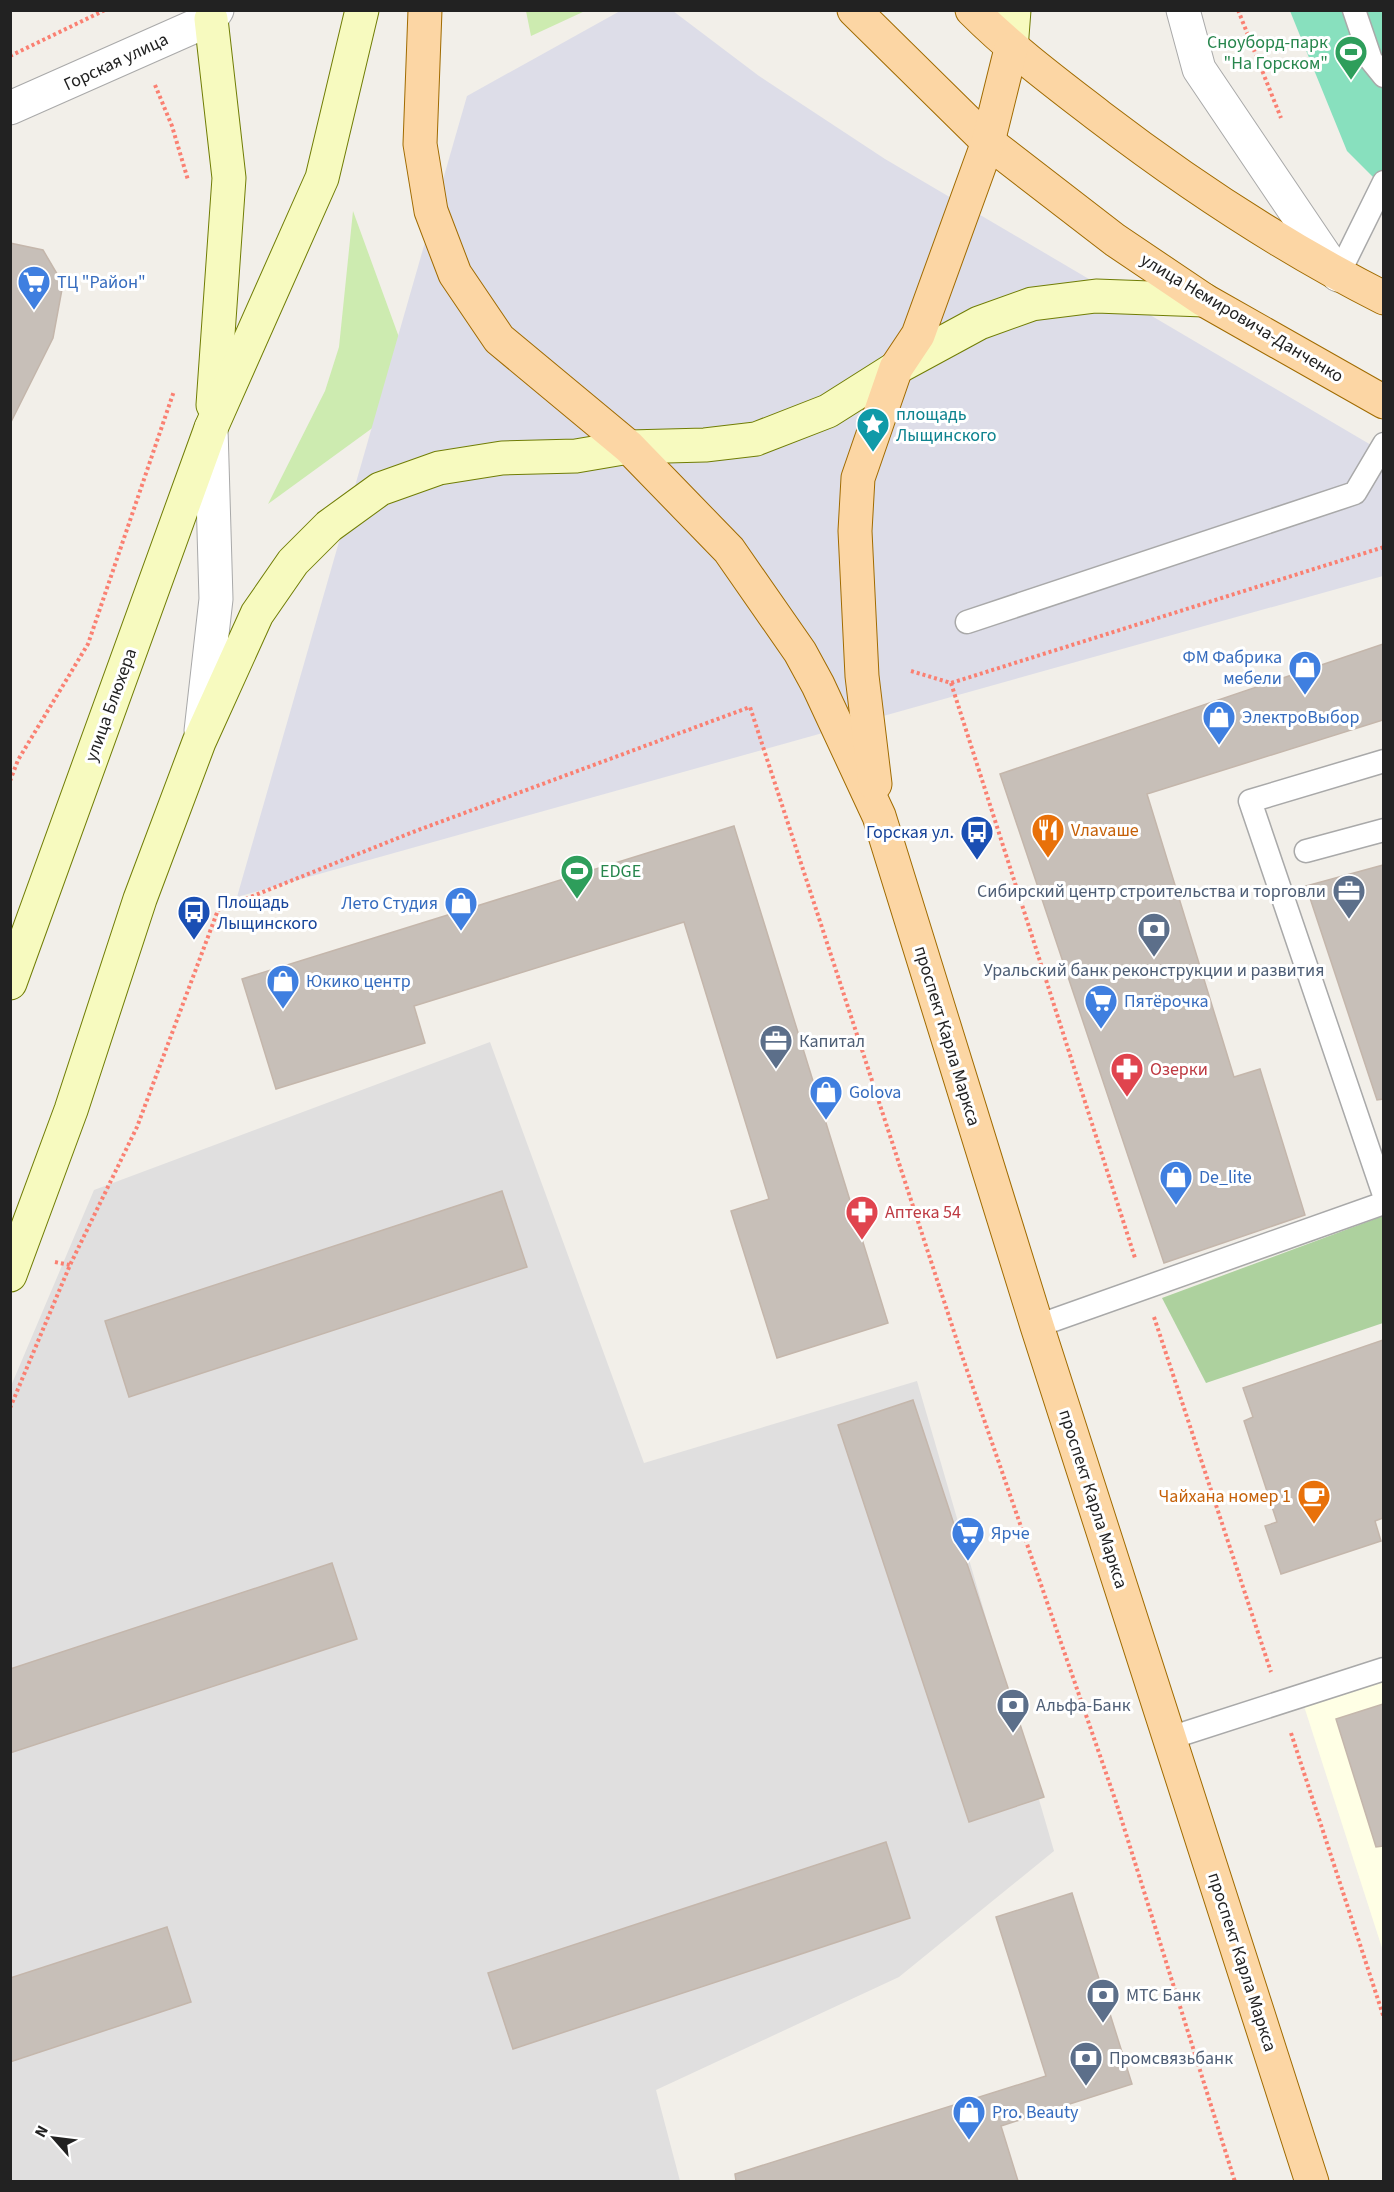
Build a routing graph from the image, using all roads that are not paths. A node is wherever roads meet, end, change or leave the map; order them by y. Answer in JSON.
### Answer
{"nodes":[{"id":1,"x":362,"y":10,"type":"edge"},
{"id":2,"x":425,"y":10,"type":"edge"},
{"id":3,"x":854,"y":10,"type":"edge"},
{"id":4,"x":972,"y":10,"type":"edge"},
{"id":5,"x":1014,"y":10,"type":"edge"},
{"id":6,"x":1183,"y":10,"type":"edge"},
{"id":7,"x":1354,"y":10,"type":"edge"},
{"id":8,"x":212,"y":13,"type":"edge"},
{"id":9,"x":1011,"y":49,"type":"junction"},
{"id":10,"x":1379,"y":63,"type":"edge"},
{"id":11,"x":10,"y":108,"type":"edge"},
{"id":12,"x":988,"y":142,"type":"junction"},
{"id":13,"x":1383,"y":182,"type":"edge"},
{"id":14,"x":1338,"y":275,"type":"junction"},
{"id":15,"x":1383,"y":298,"type":"edge"},
{"id":16,"x":1204,"y":300,"type":"junction"},
{"id":17,"x":896,"y":368,"type":"junction"},
{"id":18,"x":1383,"y":402,"type":"edge"},
{"id":19,"x":211,"y":428,"type":"junction"},
{"id":20,"x":1383,"y":444,"type":"edge"},
{"id":21,"x":629,"y":447,"type":"junction"},
{"id":22,"x":967,"y":622,"type":"dead end"},
{"id":23,"x":199,"y":742,"type":"junction"},
{"id":24,"x":1383,"y":761,"type":"edge"},
{"id":25,"x":879,"y":816,"type":"junction"},
{"id":26,"x":1383,"y":830,"type":"edge"},
{"id":27,"x":1305,"y":851,"type":"dead end"},
{"id":28,"x":10,"y":983,"type":"edge"},
{"id":29,"x":1383,"y":1195,"type":"edge"},
{"id":30,"x":1383,"y":1203,"type":"edge"},
{"id":31,"x":10,"y":1275,"type":"edge"},
{"id":32,"x":1037,"y":1326,"type":"junction"},
{"id":33,"x":1383,"y":1669,"type":"edge"},
{"id":34,"x":1170,"y":1738,"type":"junction"},
{"id":35,"x":1312,"y":2181,"type":"edge"}],
"edges":[{"from":1,"to":19,"type":"main road"},
{"from":2,"to":21,"type":"main road"},
{"from":3,"to":12,"type":"main road","name":"улица Немировича-Данченко"},
{"from":4,"to":9,"type":"main road"},
{"from":5,"to":9,"type":"main road"},
{"from":6,"to":14,"type":"street"},
{"from":7,"to":10,"type":"lane"},
{"from":8,"to":11,"type":"street","name":"Горская улица"},
{"from":8,"to":19,"type":"main road"},
{"from":9,"to":12,"type":"main road"},
{"from":9,"to":14,"type":"main road"},
{"from":12,"to":16,"type":"main road","name":"улица Немировича-Данченко"},
{"from":12,"to":17,"type":"main road"},
{"from":13,"to":14,"type":"lane"},
{"from":14,"to":15,"type":"main road"},
{"from":16,"to":17,"type":"main road"},
{"from":16,"to":18,"type":"main road","name":"улица Немировича-Данченко"},
{"from":17,"to":21,"type":"main road"},
{"from":17,"to":25,"type":"main road"},
{"from":19,"to":23,"type":"street"},
{"from":19,"to":28,"type":"main road","name":"улица Блюхера"},
{"from":20,"to":22,"type":"lane"},
{"from":21,"to":23,"type":"main road"},
{"from":21,"to":25,"type":"main road"},
{"from":23,"to":31,"type":"main road"},
{"from":24,"to":29,"type":"lane"},
{"from":25,"to":32,"type":"main road","name":"проспект Карла Маркса"},
{"from":26,"to":27,"type":"lane"},
{"from":30,"to":32,"type":"lane"},
{"from":32,"to":34,"type":"main road","name":"проспект Карла Маркса"},
{"from":33,"to":34,"type":"lane"},
{"from":34,"to":35,"type":"main road","name":"проспект Карла Маркса"}]}
